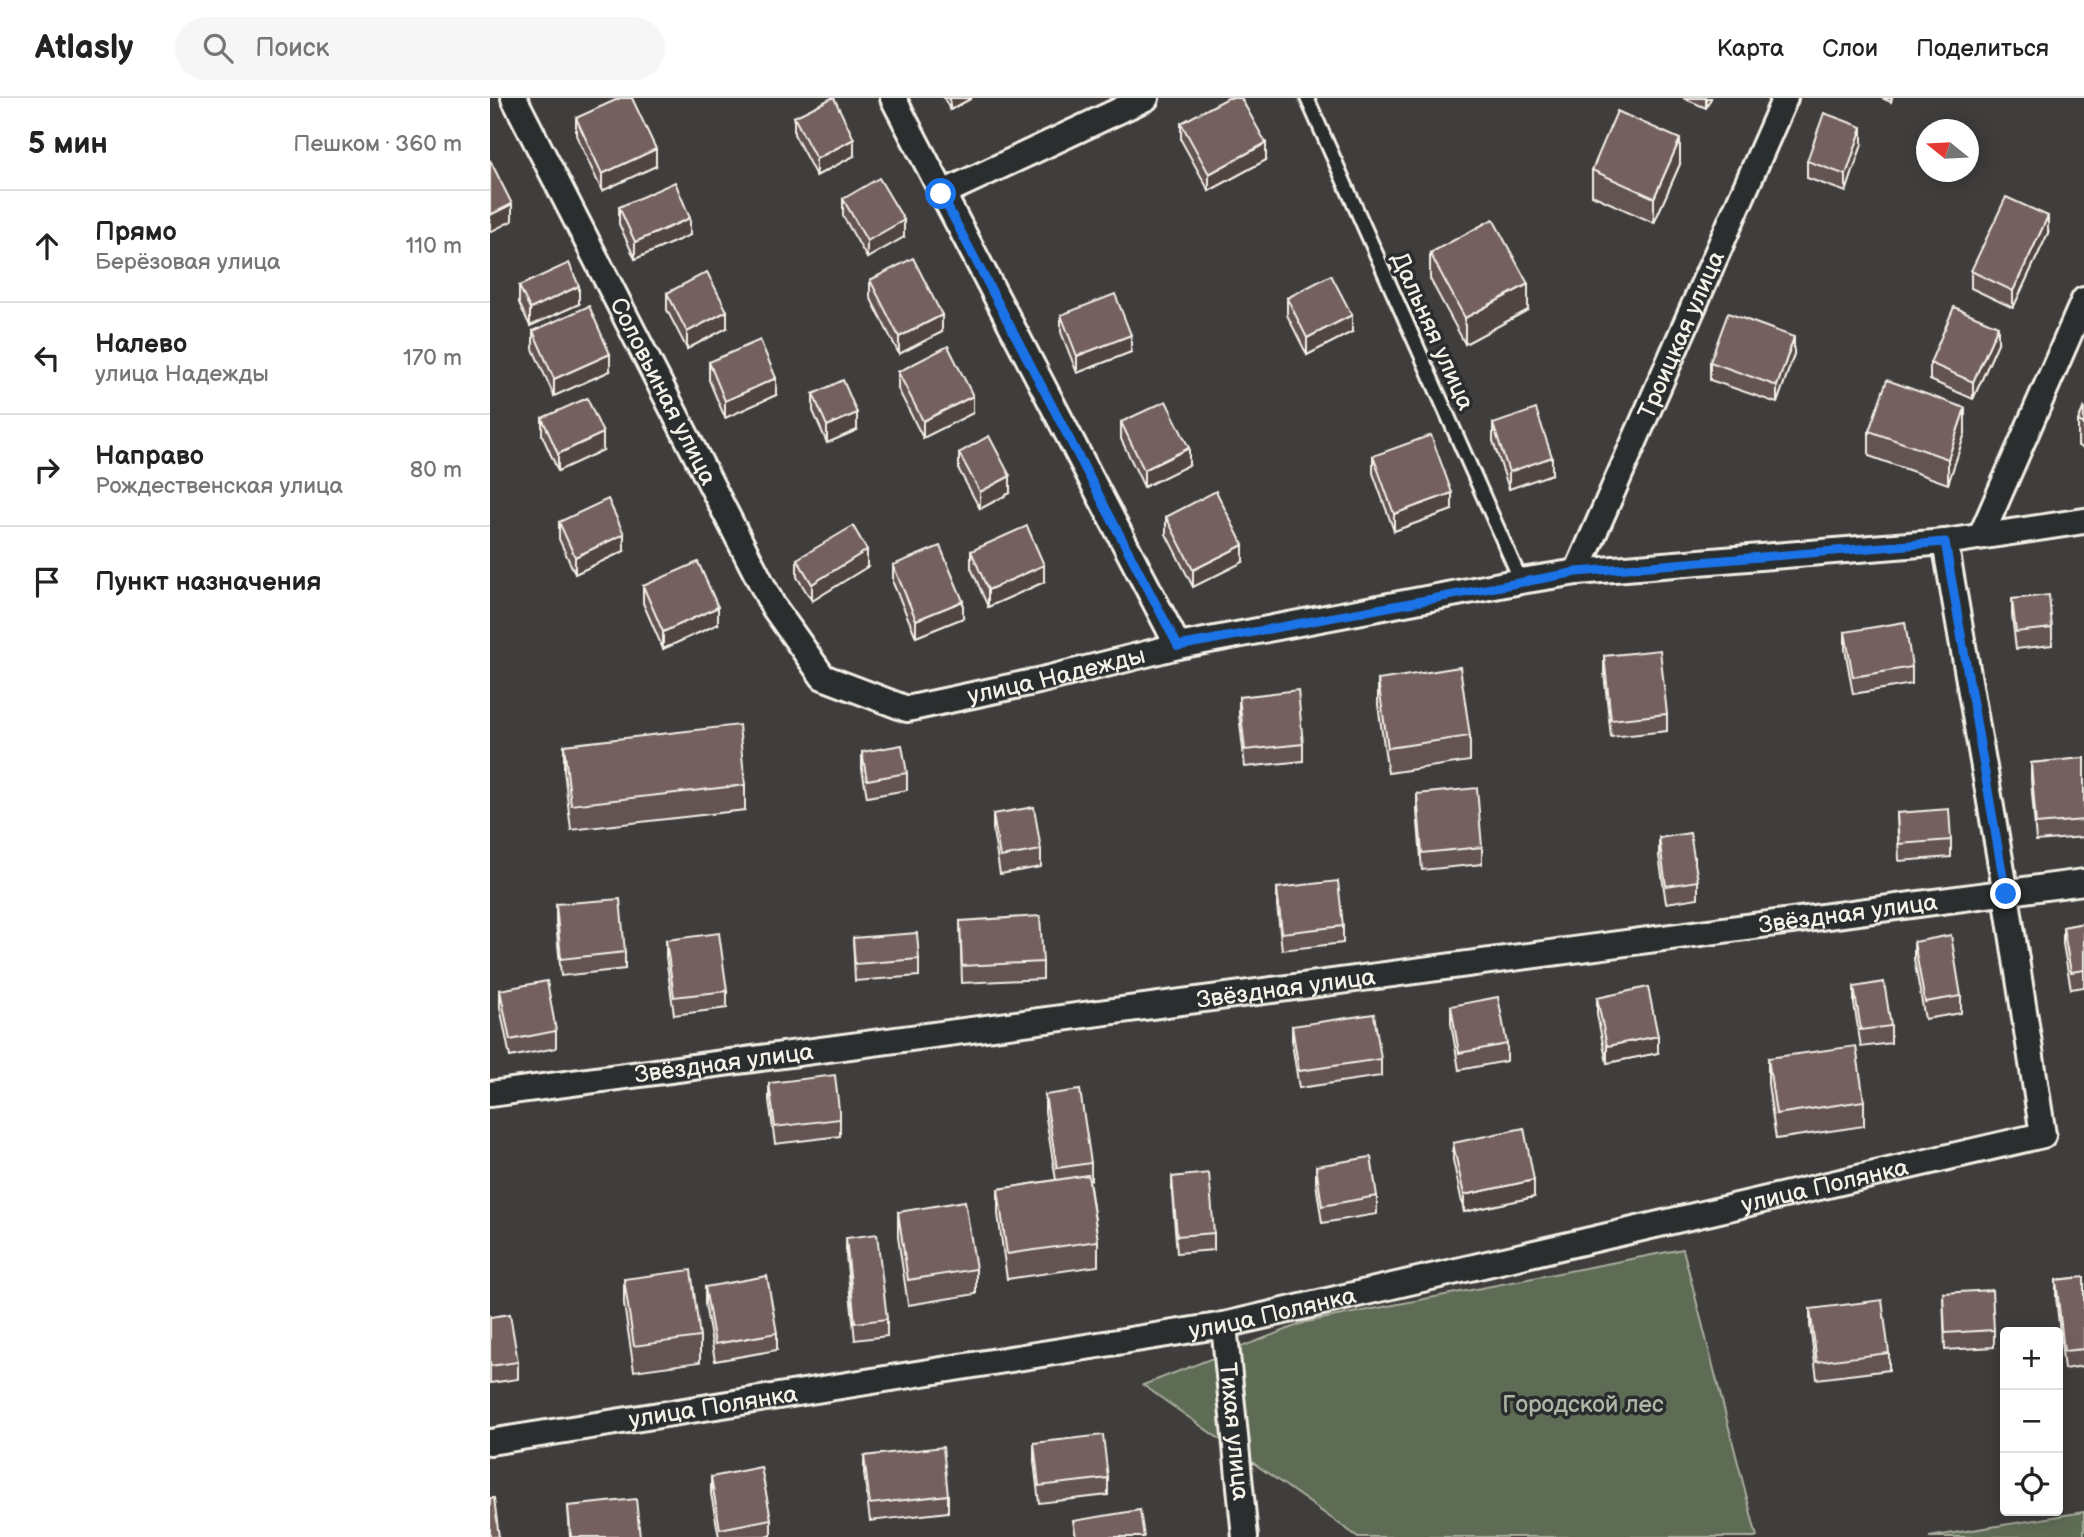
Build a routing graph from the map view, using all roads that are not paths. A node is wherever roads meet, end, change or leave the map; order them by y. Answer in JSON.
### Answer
{"nodes":[{"id":1,"x":514,"y":98,"type":"edge"},
{"id":2,"x":893,"y":98,"type":"edge"},
{"id":3,"x":1146,"y":98,"type":"edge"},
{"id":4,"x":1307,"y":98,"type":"edge"},
{"id":5,"x":1785,"y":98,"type":"edge"},
{"id":6,"x":941,"y":194,"type":"junction"},
{"id":7,"x":2084,"y":300,"type":"edge"},
{"id":8,"x":2084,"y":521,"type":"edge"},
{"id":9,"x":1981,"y":536,"type":"junction"},
{"id":10,"x":1945,"y":542,"type":"junction"},
{"id":11,"x":1577,"y":572,"type":"junction"},
{"id":12,"x":1521,"y":581,"type":"junction"},
{"id":13,"x":1178,"y":646,"type":"junction"},
{"id":14,"x":823,"y":677,"type":"joint"},
{"id":15,"x":2084,"y":882,"type":"edge"},
{"id":16,"x":2006,"y":894,"type":"junction"},
{"id":17,"x":490,"y":1094,"type":"edge"},
{"id":18,"x":1224,"y":1325,"type":"junction"},
{"id":19,"x":490,"y":1441,"type":"edge"},
{"id":20,"x":1245,"y":1537,"type":"edge"}],
"edges":[{"from":1,"to":14,"type":"street","name":"Соловьиная улица"},
{"from":2,"to":6,"type":"street"},
{"from":3,"to":6,"type":"street"},
{"from":4,"to":12,"type":"lane","name":"Дальняя улица"},
{"from":5,"to":11,"type":"street","name":"Троицкая улица"},
{"from":6,"to":13,"type":"street"},
{"from":7,"to":9,"type":"street"},
{"from":8,"to":9,"type":"street","name":"улица Надежды"},
{"from":9,"to":10,"type":"street","name":"улица Надежды"},
{"from":10,"to":11,"type":"street","name":"улица Надежды"},
{"from":10,"to":16,"type":"street"},
{"from":11,"to":12,"type":"street","name":"улица Надежды"},
{"from":12,"to":13,"type":"street","name":"улица Надежды"},
{"from":13,"to":14,"type":"street","name":"улица Надежды"},
{"from":15,"to":16,"type":"street","name":"Звёздная улица"},
{"from":16,"to":17,"type":"street","name":"Звёздная улица"},
{"from":16,"to":18,"type":"street","name":"улица Полянка"},
{"from":18,"to":19,"type":"street","name":"улица Полянка"},
{"from":18,"to":20,"type":"street","name":"Тихая улица"}]}
